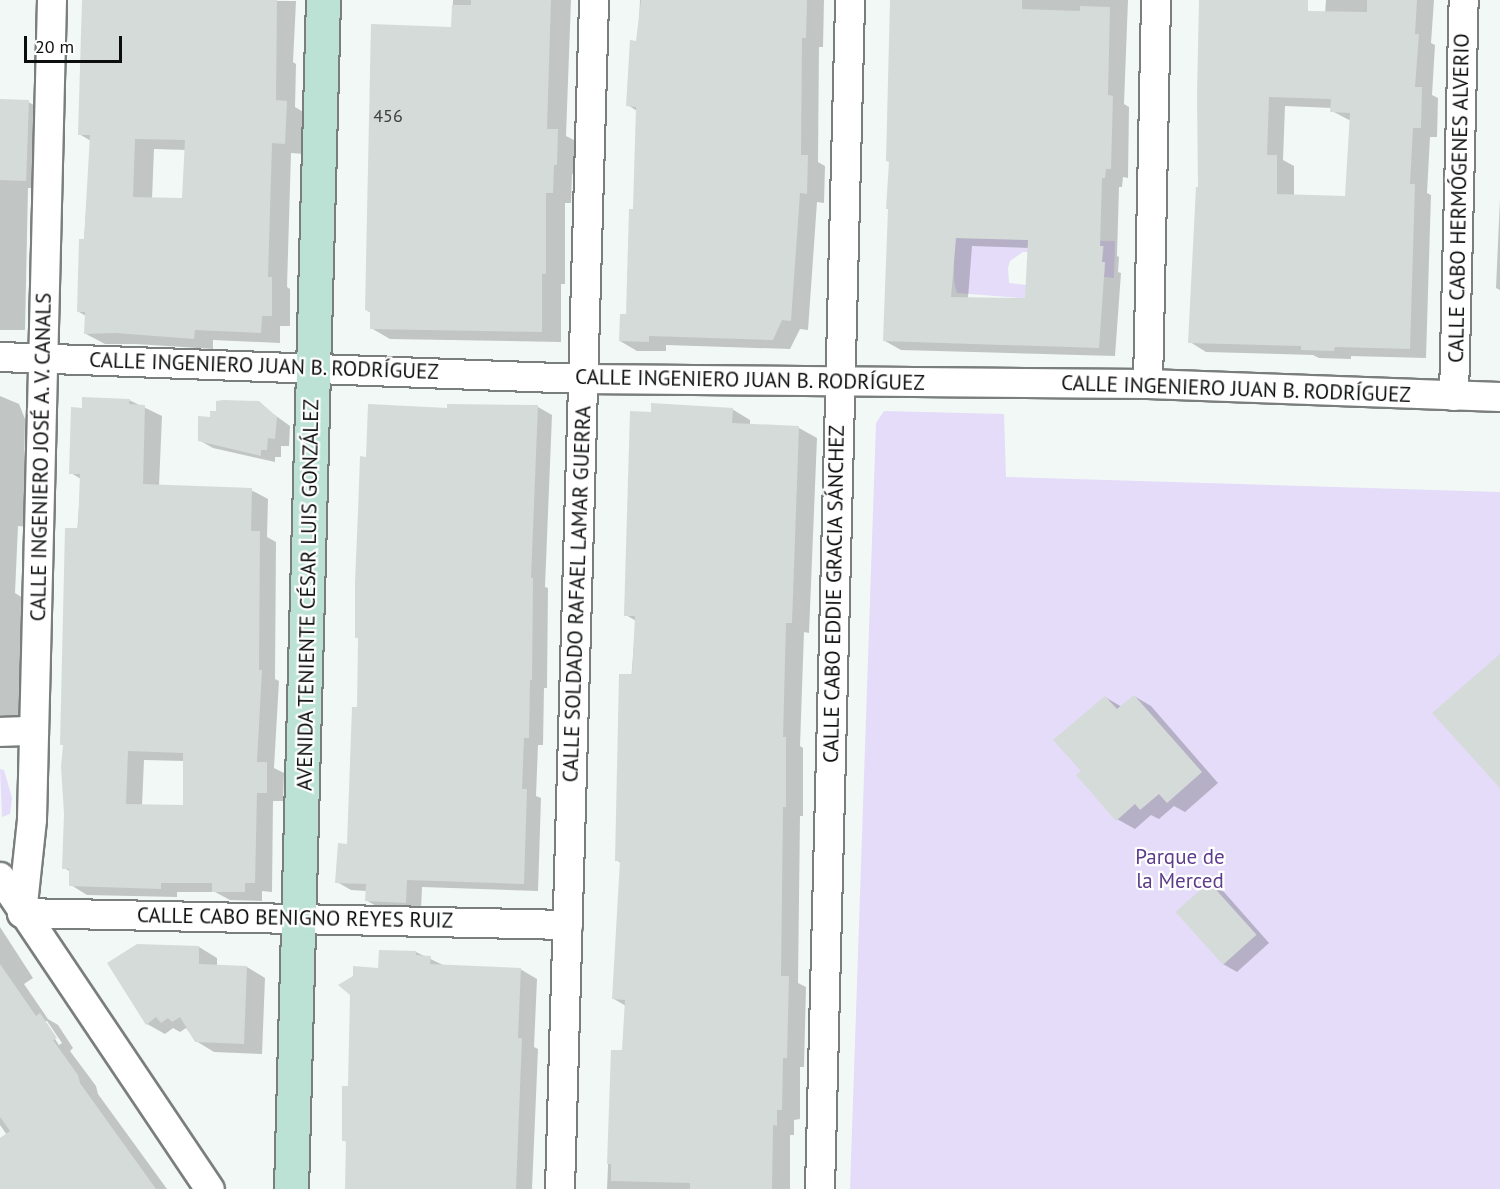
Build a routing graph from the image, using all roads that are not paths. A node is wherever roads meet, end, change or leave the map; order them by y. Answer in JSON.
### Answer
{"nodes":[{"id":1,"x":52,"y":0,"type":"edge"},
{"id":2,"x":323,"y":0,"type":"edge"},
{"id":3,"x":594,"y":0,"type":"edge"},
{"id":4,"x":849,"y":0,"type":"edge"},
{"id":5,"x":1156,"y":0,"type":"edge"},
{"id":6,"x":1464,"y":0,"type":"edge"},
{"id":7,"x":0,"y":357,"type":"edge"},
{"id":8,"x":43,"y":357,"type":"junction"},
{"id":9,"x":313,"y":367,"type":"junction"},
{"id":10,"x":583,"y":379,"type":"junction"},
{"id":11,"x":839,"y":380,"type":"junction"},
{"id":12,"x":1148,"y":384,"type":"junction"},
{"id":13,"x":1454,"y":396,"type":"junction"},
{"id":14,"x":1500,"y":397,"type":"edge"},
{"id":15,"x":34,"y":731,"type":"junction"},
{"id":16,"x":0,"y":732,"type":"edge"},
{"id":17,"x":0,"y":877,"type":"edge"},
{"id":18,"x":22,"y":913,"type":"junction"},
{"id":19,"x":300,"y":917,"type":"junction"},
{"id":20,"x":568,"y":925,"type":"junction"},
{"id":21,"x":210,"y":1189,"type":"edge"},
{"id":22,"x":291,"y":1189,"type":"edge"},
{"id":23,"x":560,"y":1189,"type":"edge"},
{"id":24,"x":820,"y":1189,"type":"edge"}],
"edges":[{"from":1,"to":8,"type":"street","name":"CALLE INGENIERO JOSÉ A. V. CANALS"},
{"from":2,"to":9,"type":"street","name":"AVENIDA TENIENTE CÉSAR LUIS GONZÁLEZ"},
{"from":3,"to":10,"type":"street","name":"CALLE SOLDADO RAFAEL LAMAR GUERRA"},
{"from":4,"to":11,"type":"street","name":"CALLE CABO EDDIE GRACIA SÁNCHEZ"},
{"from":5,"to":12,"type":"street"},
{"from":6,"to":13,"type":"street","name":"CALLE CABO HERMÓGENES ALVERIO"},
{"from":7,"to":8,"type":"street","name":"CALLE INGENIERO JUAN B. RODRÍGUEZ"},
{"from":8,"to":9,"type":"street","name":"CALLE INGENIERO JUAN B. RODRÍGUEZ"},
{"from":8,"to":15,"type":"street","name":"CALLE INGENIERO JOSÉ A. V. CANALS"},
{"from":9,"to":10,"type":"street","name":"CALLE INGENIERO JUAN B. RODRÍGUEZ"},
{"from":9,"to":19,"type":"street","name":"AVENIDA TENIENTE CÉSAR LUIS GONZÁLEZ"},
{"from":10,"to":11,"type":"street","name":"CALLE INGENIERO JUAN B. RODRÍGUEZ"},
{"from":10,"to":20,"type":"street","name":"CALLE SOLDADO RAFAEL LAMAR GUERRA"},
{"from":11,"to":12,"type":"street","name":"CALLE INGENIERO JUAN B. RODRÍGUEZ"},
{"from":11,"to":24,"type":"street","name":"CALLE CABO EDDIE GRACIA SÁNCHEZ"},
{"from":12,"to":13,"type":"street","name":"CALLE INGENIERO JUAN B. RODRÍGUEZ"},
{"from":13,"to":14,"type":"street","name":"CALLE INGENIERO JUAN B. RODRÍGUEZ"},
{"from":15,"to":16,"type":"street"},
{"from":15,"to":18,"type":"street","name":"CALLE INGENIERO JOSÉ A. V. CANALS"},
{"from":17,"to":18,"type":"street"},
{"from":18,"to":19,"type":"street","name":"CALLE CABO BENIGNO REYES RUIZ"},
{"from":18,"to":21,"type":"street"},
{"from":19,"to":20,"type":"street","name":"CALLE CABO BENIGNO REYES RUIZ"},
{"from":19,"to":22,"type":"street","name":"AVENIDA TENIENTE CÉSAR LUIS GONZÁLEZ"},
{"from":20,"to":23,"type":"street","name":"CALLE SOLDADO RAFAEL LAMAR GUERRA"}]}
